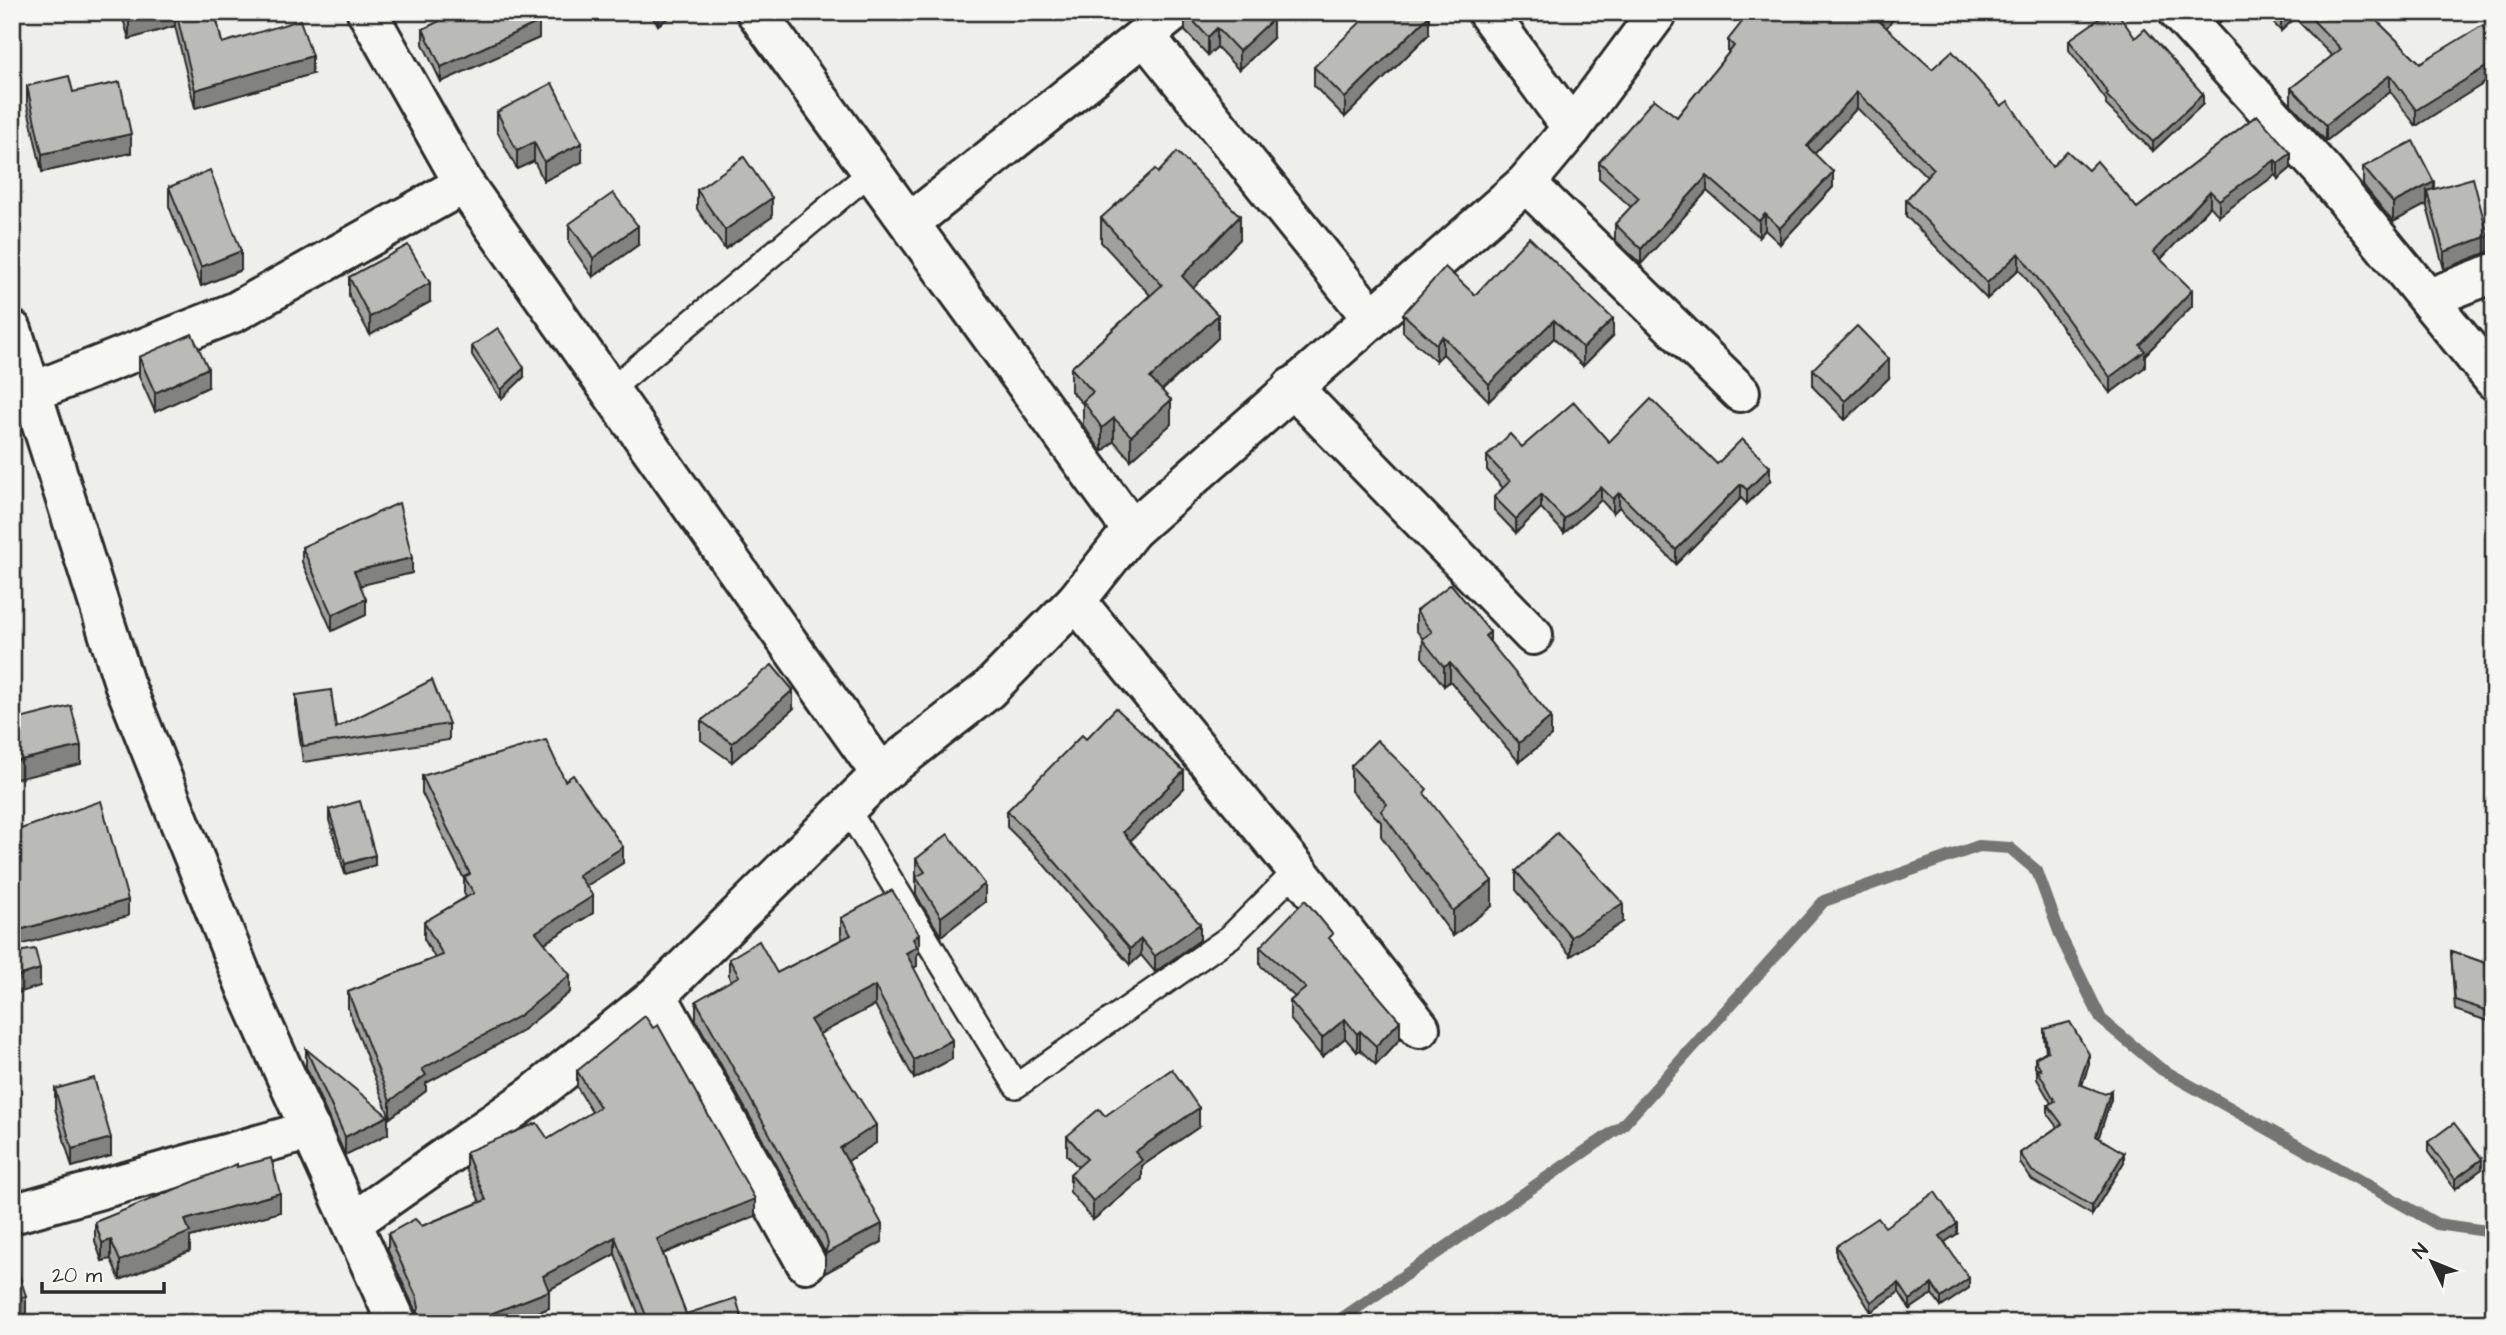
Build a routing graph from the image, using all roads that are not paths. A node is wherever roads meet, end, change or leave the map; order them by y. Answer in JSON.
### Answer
{"nodes":[{"id":1,"x":367,"y":12,"type":"edge"},
{"id":2,"x":755,"y":12,"type":"edge"},
{"id":3,"x":1487,"y":12,"type":"edge"},
{"id":4,"x":1658,"y":12,"type":"edge"},
{"id":5,"x":2178,"y":12,"type":"edge"},
{"id":6,"x":1160,"y":25,"type":"edge"},
{"id":7,"x":1573,"y":128,"type":"junction"},
{"id":8,"x":872,"y":171,"type":"junction"},
{"id":9,"x":1526,"y":183,"type":"junction"},
{"id":10,"x":464,"y":184,"type":"junction"},
{"id":11,"x":911,"y":222,"type":"junction"},
{"id":12,"x":2494,"y":273,"type":"edge"},
{"id":13,"x":2429,"y":298,"type":"junction"},
{"id":14,"x":1372,"y":318,"type":"junction"},
{"id":15,"x":12,"y":330,"type":"edge"},
{"id":16,"x":2494,"y":380,"type":"edge"},
{"id":17,"x":1292,"y":387,"type":"junction"},
{"id":18,"x":610,"y":390,"type":"junction"},
{"id":19,"x":1740,"y":392,"type":"dead end"},
{"id":20,"x":22,"y":397,"type":"edge"},
{"id":21,"x":1132,"y":530,"type":"junction"},
{"id":22,"x":1076,"y":601,"type":"junction"},
{"id":23,"x":1533,"y":635,"type":"dead end"},
{"id":24,"x":881,"y":774,"type":"junction"},
{"id":25,"x":848,"y":810,"type":"junction"},
{"id":26,"x":1297,"y":870,"type":"junction"},
{"id":27,"x":657,"y":995,"type":"junction"},
{"id":28,"x":1420,"y":1028,"type":"dead end"},
{"id":29,"x":311,"y":1130,"type":"junction"},
{"id":30,"x":12,"y":1214,"type":"edge"},
{"id":31,"x":354,"y":1222,"type":"junction"},
{"id":32,"x":806,"y":1263,"type":"dead end"},
{"id":33,"x":397,"y":1323,"type":"edge"}],
"edges":[{"from":1,"to":10,"type":"street"},
{"from":2,"to":8,"type":"street"},
{"from":3,"to":7,"type":"street"},
{"from":4,"to":7,"type":"street"},
{"from":5,"to":13,"type":"street"},
{"from":6,"to":11,"type":"street"},
{"from":6,"to":14,"type":"street"},
{"from":7,"to":9,"type":"street"},
{"from":8,"to":11,"type":"street"},
{"from":8,"to":18,"type":"lane"},
{"from":9,"to":14,"type":"street"},
{"from":9,"to":19,"type":"street"},
{"from":10,"to":18,"type":"street"},
{"from":10,"to":20,"type":"street"},
{"from":11,"to":21,"type":"street"},
{"from":12,"to":13,"type":"street"},
{"from":13,"to":16,"type":"street"},
{"from":14,"to":17,"type":"street"},
{"from":15,"to":20,"type":"street"},
{"from":17,"to":21,"type":"street"},
{"from":17,"to":23,"type":"street"},
{"from":18,"to":24,"type":"street"},
{"from":20,"to":29,"type":"street"},
{"from":21,"to":22,"type":"street"},
{"from":22,"to":24,"type":"street"},
{"from":22,"to":26,"type":"street"},
{"from":24,"to":25,"type":"street"},
{"from":25,"to":26,"type":"lane"},
{"from":25,"to":27,"type":"street"},
{"from":26,"to":28,"type":"street"},
{"from":27,"to":31,"type":"street"},
{"from":27,"to":32,"type":"street"},
{"from":29,"to":30,"type":"street"},
{"from":29,"to":31,"type":"street"},
{"from":31,"to":33,"type":"street"}]}
